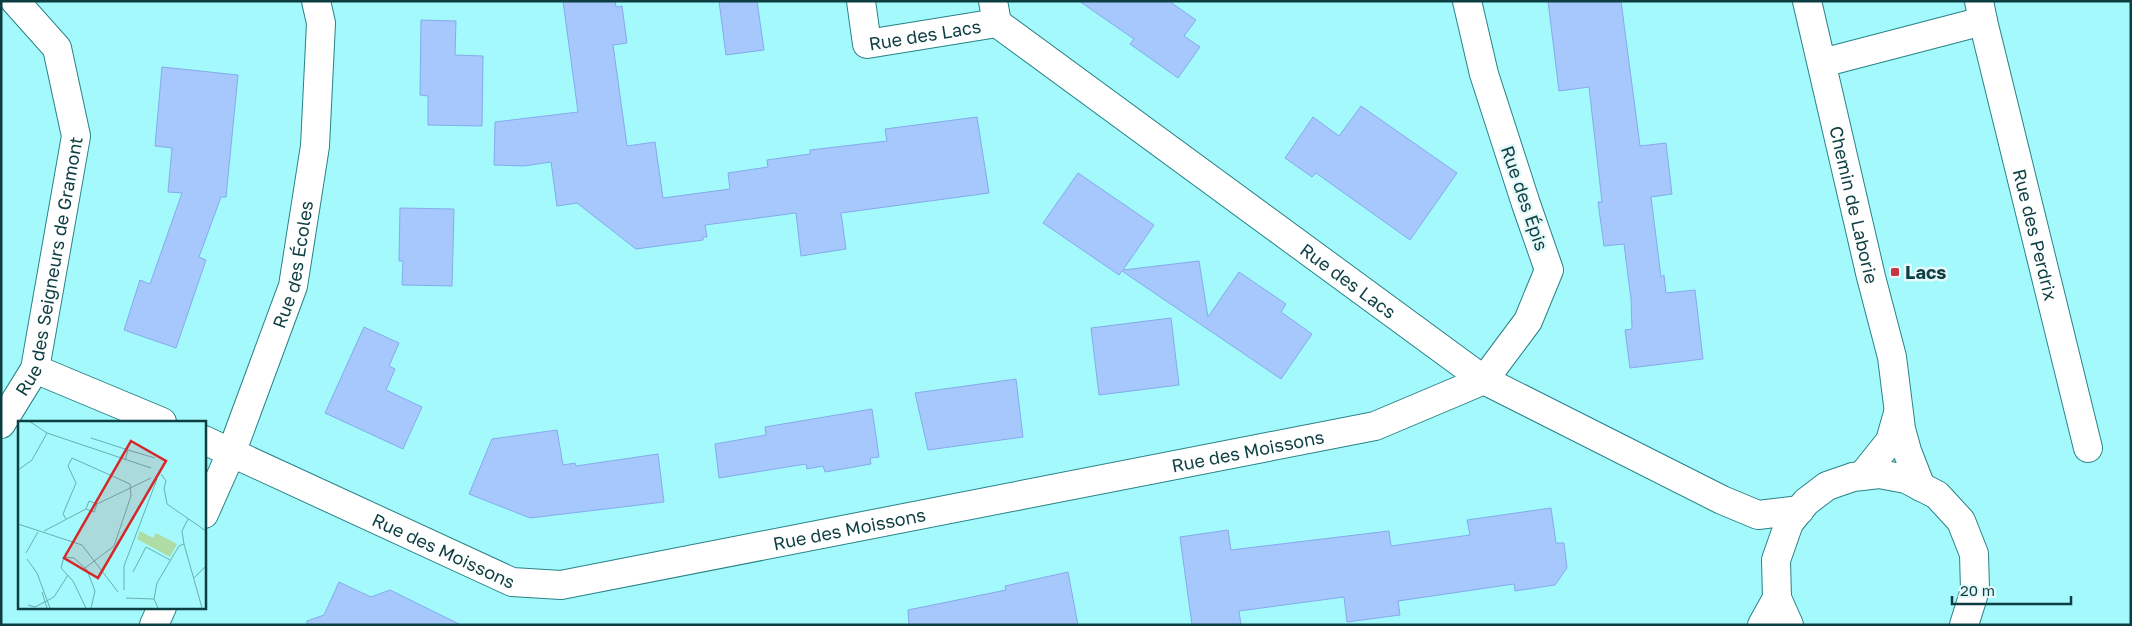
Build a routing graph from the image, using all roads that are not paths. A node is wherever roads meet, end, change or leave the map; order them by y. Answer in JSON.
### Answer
{"nodes":[{"id":1,"x":15,"y":1,"type":"edge"},
{"id":2,"x":316,"y":1,"type":"edge"},
{"id":3,"x":861,"y":1,"type":"edge"},
{"id":4,"x":1467,"y":1,"type":"edge"},
{"id":5,"x":1807,"y":1,"type":"edge"},
{"id":6,"x":1981,"y":11,"type":"edge"},
{"id":7,"x":995,"y":12,"type":"edge"},
{"id":8,"x":1822,"y":63,"type":"junction"},
{"id":9,"x":35,"y":369,"type":"junction"},
{"id":10,"x":1484,"y":380,"type":"junction"},
{"id":11,"x":1900,"y":406,"type":"junction"},
{"id":12,"x":160,"y":421,"type":"edge"},
{"id":13,"x":1,"y":424,"type":"edge"},
{"id":14,"x":205,"y":440,"type":"edge"},
{"id":15,"x":2088,"y":448,"type":"dead end"},
{"id":16,"x":232,"y":451,"type":"junction"},
{"id":17,"x":1862,"y":476,"type":"junction"},
{"id":18,"x":1921,"y":487,"type":"junction"},
{"id":19,"x":1722,"y":500,"type":"junction"},
{"id":20,"x":1800,"y":510,"type":"junction"},
{"id":21,"x":205,"y":512,"type":"edge"},
{"id":22,"x":1778,"y":554,"type":"junction"},
{"id":23,"x":1777,"y":598,"type":"junction"},
{"id":24,"x":162,"y":608,"type":"edge"},
{"id":25,"x":154,"y":625,"type":"edge"},
{"id":26,"x":1762,"y":625,"type":"edge"},
{"id":27,"x":1789,"y":625,"type":"edge"},
{"id":28,"x":1964,"y":625,"type":"edge"}],
"edges":[{"from":1,"to":9,"type":"street","name":"Rue des Seigneurs de Gramont"},
{"from":2,"to":16,"type":"street","name":"Rue des Écoles"},
{"from":3,"to":7,"type":"street","name":"Rue des Lacs"},
{"from":4,"to":10,"type":"street","name":"Rue des Épis"},
{"from":5,"to":8,"type":"street","name":"Chemin de Laborie"},
{"from":6,"to":8,"type":"street","name":"Rue des Perdrix"},
{"from":6,"to":15,"type":"street","name":"Rue des Perdrix"},
{"from":7,"to":10,"type":"street","name":"Rue des Lacs"},
{"from":8,"to":11,"type":"street","name":"Chemin de Laborie"},
{"from":9,"to":12,"type":"street"},
{"from":9,"to":13,"type":"street","name":"Rue des Seigneurs de Gramont"},
{"from":10,"to":16,"type":"street","name":"Rue des Moissons"},
{"from":10,"to":19,"type":"street","name":"Rue des Lacs"},
{"from":11,"to":17,"type":"street","name":"Chemin de Laborie"},
{"from":11,"to":18,"type":"street","name":"Chemin de Laborie"},
{"from":14,"to":16,"type":"street","name":"Rue des Moissons"},
{"from":16,"to":21,"type":"street","name":"Rue des Écoles"},
{"from":17,"to":18,"type":"street"},
{"from":17,"to":20,"type":"street"},
{"from":18,"to":28,"type":"street"},
{"from":19,"to":20,"type":"street","name":"Rue des Lacs"},
{"from":19,"to":22,"type":"street","name":"Rue des Lacs"},
{"from":20,"to":22,"type":"street"},
{"from":22,"to":23,"type":"street"},
{"from":23,"to":26,"type":"street"},
{"from":23,"to":27,"type":"street"},
{"from":24,"to":25,"type":"street"}]}
